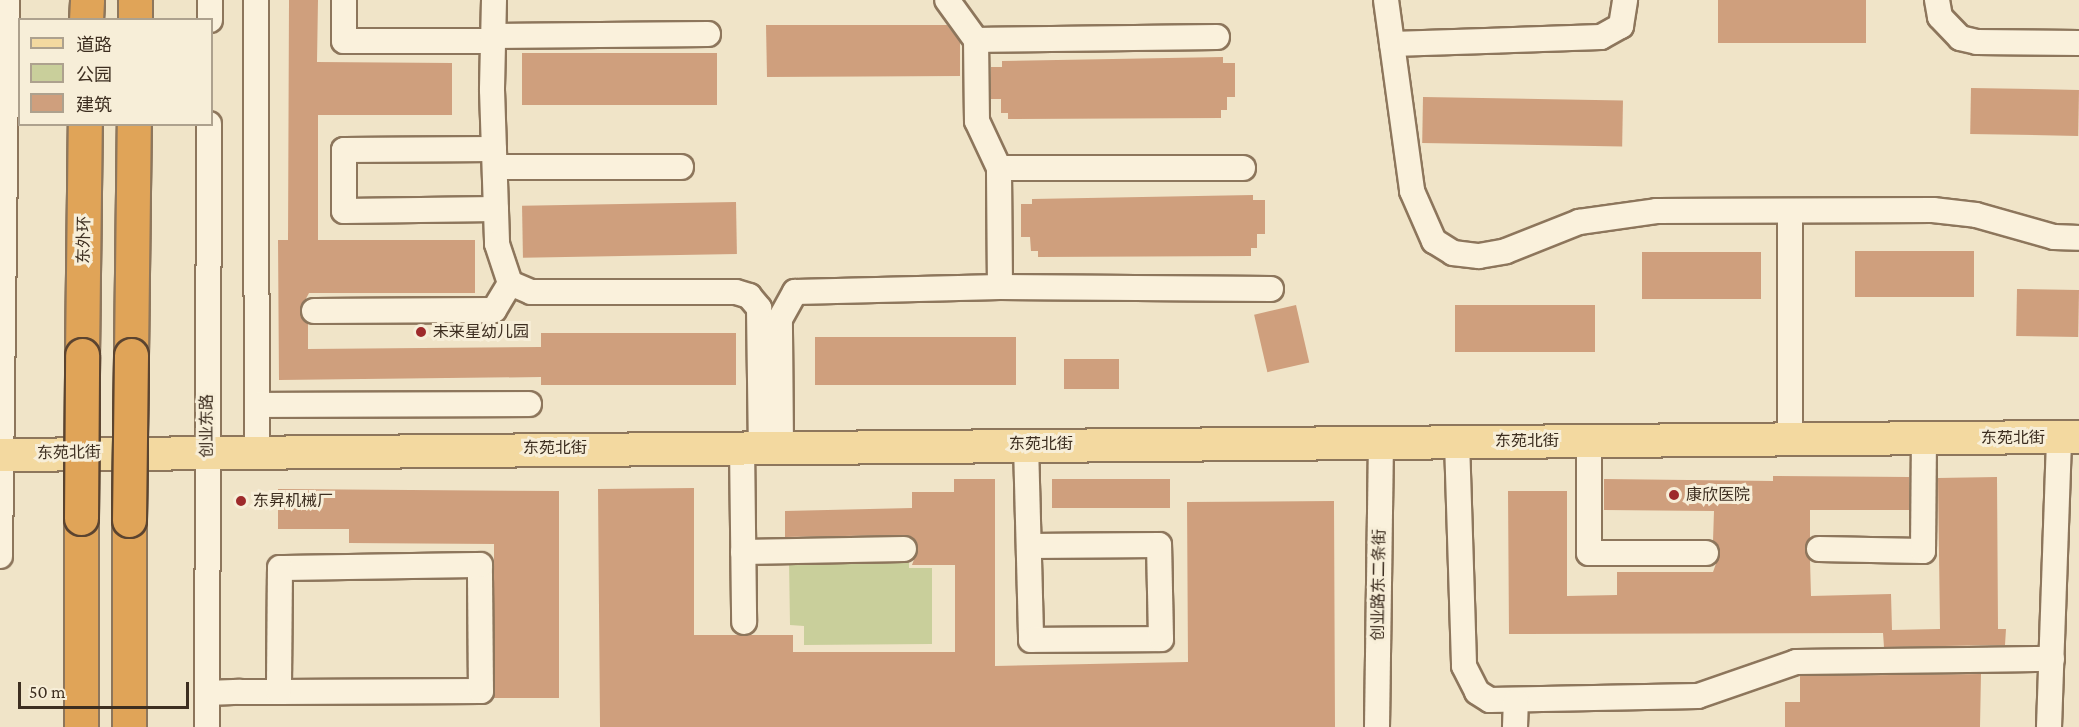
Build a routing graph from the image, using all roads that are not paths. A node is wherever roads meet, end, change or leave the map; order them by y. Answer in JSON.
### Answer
{"nodes":[{"id":1,"x":7,"y":0,"type":"edge"},
{"id":2,"x":87,"y":0,"type":"edge"},
{"id":3,"x":135,"y":0,"type":"edge"},
{"id":4,"x":210,"y":0,"type":"edge"},
{"id":5,"x":256,"y":0,"type":"edge"},
{"id":6,"x":344,"y":0,"type":"edge"},
{"id":7,"x":494,"y":0,"type":"edge"},
{"id":8,"x":947,"y":0,"type":"edge"},
{"id":9,"x":1386,"y":0,"type":"edge"},
{"id":10,"x":1625,"y":0,"type":"edge"},
{"id":11,"x":1937,"y":0,"type":"edge"},
{"id":12,"x":86,"y":18,"type":"edge"},
{"id":13,"x":135,"y":18,"type":"edge"},
{"id":14,"x":210,"y":18,"type":"edge"},
{"id":15,"x":708,"y":34,"type":"dead end"},
{"id":16,"x":492,"y":38,"type":"junction"},
{"id":17,"x":1217,"y":38,"type":"dead end"},
{"id":18,"x":976,"y":40,"type":"junction"},
{"id":19,"x":2079,"y":43,"type":"edge"},
{"id":20,"x":1392,"y":44,"type":"junction"},
{"id":21,"x":85,"y":126,"type":"edge"},
{"id":22,"x":134,"y":126,"type":"edge"},
{"id":23,"x":209,"y":126,"type":"edge"},
{"id":24,"x":494,"y":158,"type":"junction"},
{"id":25,"x":681,"y":167,"type":"dead end"},
{"id":26,"x":999,"y":168,"type":"junction"},
{"id":27,"x":1242,"y":168,"type":"dead end"},
{"id":28,"x":496,"y":209,"type":"junction"},
{"id":29,"x":1790,"y":211,"type":"junction"},
{"id":30,"x":2079,"y":238,"type":"edge"},
{"id":31,"x":510,"y":283,"type":"junction"},
{"id":32,"x":1000,"y":287,"type":"junction"},
{"id":33,"x":1271,"y":289,"type":"dead end"},
{"id":34,"x":736,"y":292,"type":"junction"},
{"id":35,"x":795,"y":292,"type":"junction"},
{"id":36,"x":314,"y":311,"type":"dead end"},
{"id":37,"x":530,"y":404,"type":"dead end"},
{"id":38,"x":257,"y":405,"type":"junction"},
{"id":39,"x":2069,"y":437,"type":"edge"},
{"id":40,"x":1924,"y":438,"type":"junction"},
{"id":41,"x":1790,"y":439,"type":"junction"},
{"id":42,"x":1458,"y":441,"type":"junction"},
{"id":43,"x":1588,"y":441,"type":"junction"},
{"id":44,"x":1381,"y":442,"type":"junction"},
{"id":45,"x":1026,"y":444,"type":"junction"},
{"id":46,"x":761,"y":446,"type":"junction"},
{"id":47,"x":207,"y":450,"type":"junction"},
{"id":48,"x":257,"y":450,"type":"junction"},
{"id":49,"x":1,"y":454,"type":"edge"},
{"id":50,"x":1029,"y":546,"type":"junction"},
{"id":51,"x":904,"y":549,"type":"dead end"},
{"id":52,"x":1819,"y":549,"type":"dead end"},
{"id":53,"x":743,"y":552,"type":"junction"},
{"id":54,"x":1706,"y":553,"type":"dead end"},
{"id":55,"x":0,"y":556,"type":"edge"},
{"id":56,"x":744,"y":622,"type":"dead end"},
{"id":57,"x":2052,"y":659,"type":"junction"},
{"id":58,"x":129,"y":670,"type":"junction"},
{"id":59,"x":279,"y":692,"type":"junction"},
{"id":60,"x":207,"y":693,"type":"junction"},
{"id":61,"x":1516,"y":701,"type":"junction"},
{"id":62,"x":80,"y":727,"type":"edge"},
{"id":63,"x":129,"y":727,"type":"edge"},
{"id":64,"x":135,"y":727,"type":"edge"},
{"id":65,"x":207,"y":727,"type":"edge"},
{"id":66,"x":1377,"y":727,"type":"edge"},
{"id":67,"x":1515,"y":727,"type":"edge"},
{"id":68,"x":2049,"y":727,"type":"edge"}],
"edges":[{"from":1,"to":49,"type":"street"},
{"from":2,"to":12,"type":"highway"},
{"from":3,"to":13,"type":"highway"},
{"from":4,"to":14,"type":"street"},
{"from":5,"to":38,"type":"street"},
{"from":6,"to":16,"type":"street"},
{"from":7,"to":16,"type":"street"},
{"from":8,"to":18,"type":"street"},
{"from":9,"to":20,"type":"street"},
{"from":10,"to":20,"type":"street"},
{"from":11,"to":19,"type":"street"},
{"from":15,"to":16,"type":"street"},
{"from":16,"to":24,"type":"street"},
{"from":17,"to":18,"type":"street"},
{"from":18,"to":26,"type":"street"},
{"from":20,"to":29,"type":"street"},
{"from":21,"to":62,"type":"highway","name":"东外环","bridge":true},
{"from":22,"to":58,"type":"highway","bridge":true},
{"from":23,"to":47,"type":"street","name":"创业东路"},
{"from":24,"to":25,"type":"street"},
{"from":24,"to":28,"type":"street"},
{"from":24,"to":28,"type":"street"},
{"from":26,"to":27,"type":"street"},
{"from":26,"to":32,"type":"street"},
{"from":28,"to":31,"type":"street"},
{"from":29,"to":30,"type":"street"},
{"from":29,"to":41,"type":"street"},
{"from":31,"to":34,"type":"street"},
{"from":31,"to":36,"type":"street"},
{"from":32,"to":33,"type":"street"},
{"from":32,"to":35,"type":"street"},
{"from":34,"to":35,"type":"street"},
{"from":34,"to":46,"type":"street"},
{"from":35,"to":46,"type":"street"},
{"from":37,"to":38,"type":"street"},
{"from":38,"to":48,"type":"street"},
{"from":39,"to":40,"type":"main road","name":"东苑北街"},
{"from":39,"to":57,"type":"street"},
{"from":40,"to":41,"type":"main road","name":"东苑北街"},
{"from":40,"to":52,"type":"street"},
{"from":41,"to":43,"type":"main road","name":"东苑北街"},
{"from":42,"to":43,"type":"main road","name":"东苑北街"},
{"from":42,"to":44,"type":"main road","name":"东苑北街"},
{"from":42,"to":61,"type":"street"},
{"from":43,"to":54,"type":"street"},
{"from":44,"to":45,"type":"main road","name":"东苑北街"},
{"from":44,"to":66,"type":"street","name":"创业路东二条街"},
{"from":45,"to":46,"type":"main road","name":"东苑北街"},
{"from":45,"to":50,"type":"street"},
{"from":46,"to":48,"type":"main road","name":"东苑北街"},
{"from":46,"to":53,"type":"street"},
{"from":47,"to":48,"type":"main road","name":"东苑北街"},
{"from":47,"to":49,"type":"main road","name":"东苑北街"},
{"from":47,"to":60,"type":"street","name":"创业东路"},
{"from":49,"to":55,"type":"street"},
{"from":50,"to":50,"type":"street"},
{"from":51,"to":53,"type":"street"},
{"from":53,"to":56,"type":"street"},
{"from":57,"to":61,"type":"street"},
{"from":57,"to":68,"type":"street"},
{"from":58,"to":63,"type":"highway"},
{"from":58,"to":64,"type":"main road"},
{"from":59,"to":59,"type":"street"},
{"from":59,"to":60,"type":"street"},
{"from":60,"to":65,"type":"street","name":"创业东路"},
{"from":61,"to":67,"type":"street"}]}
